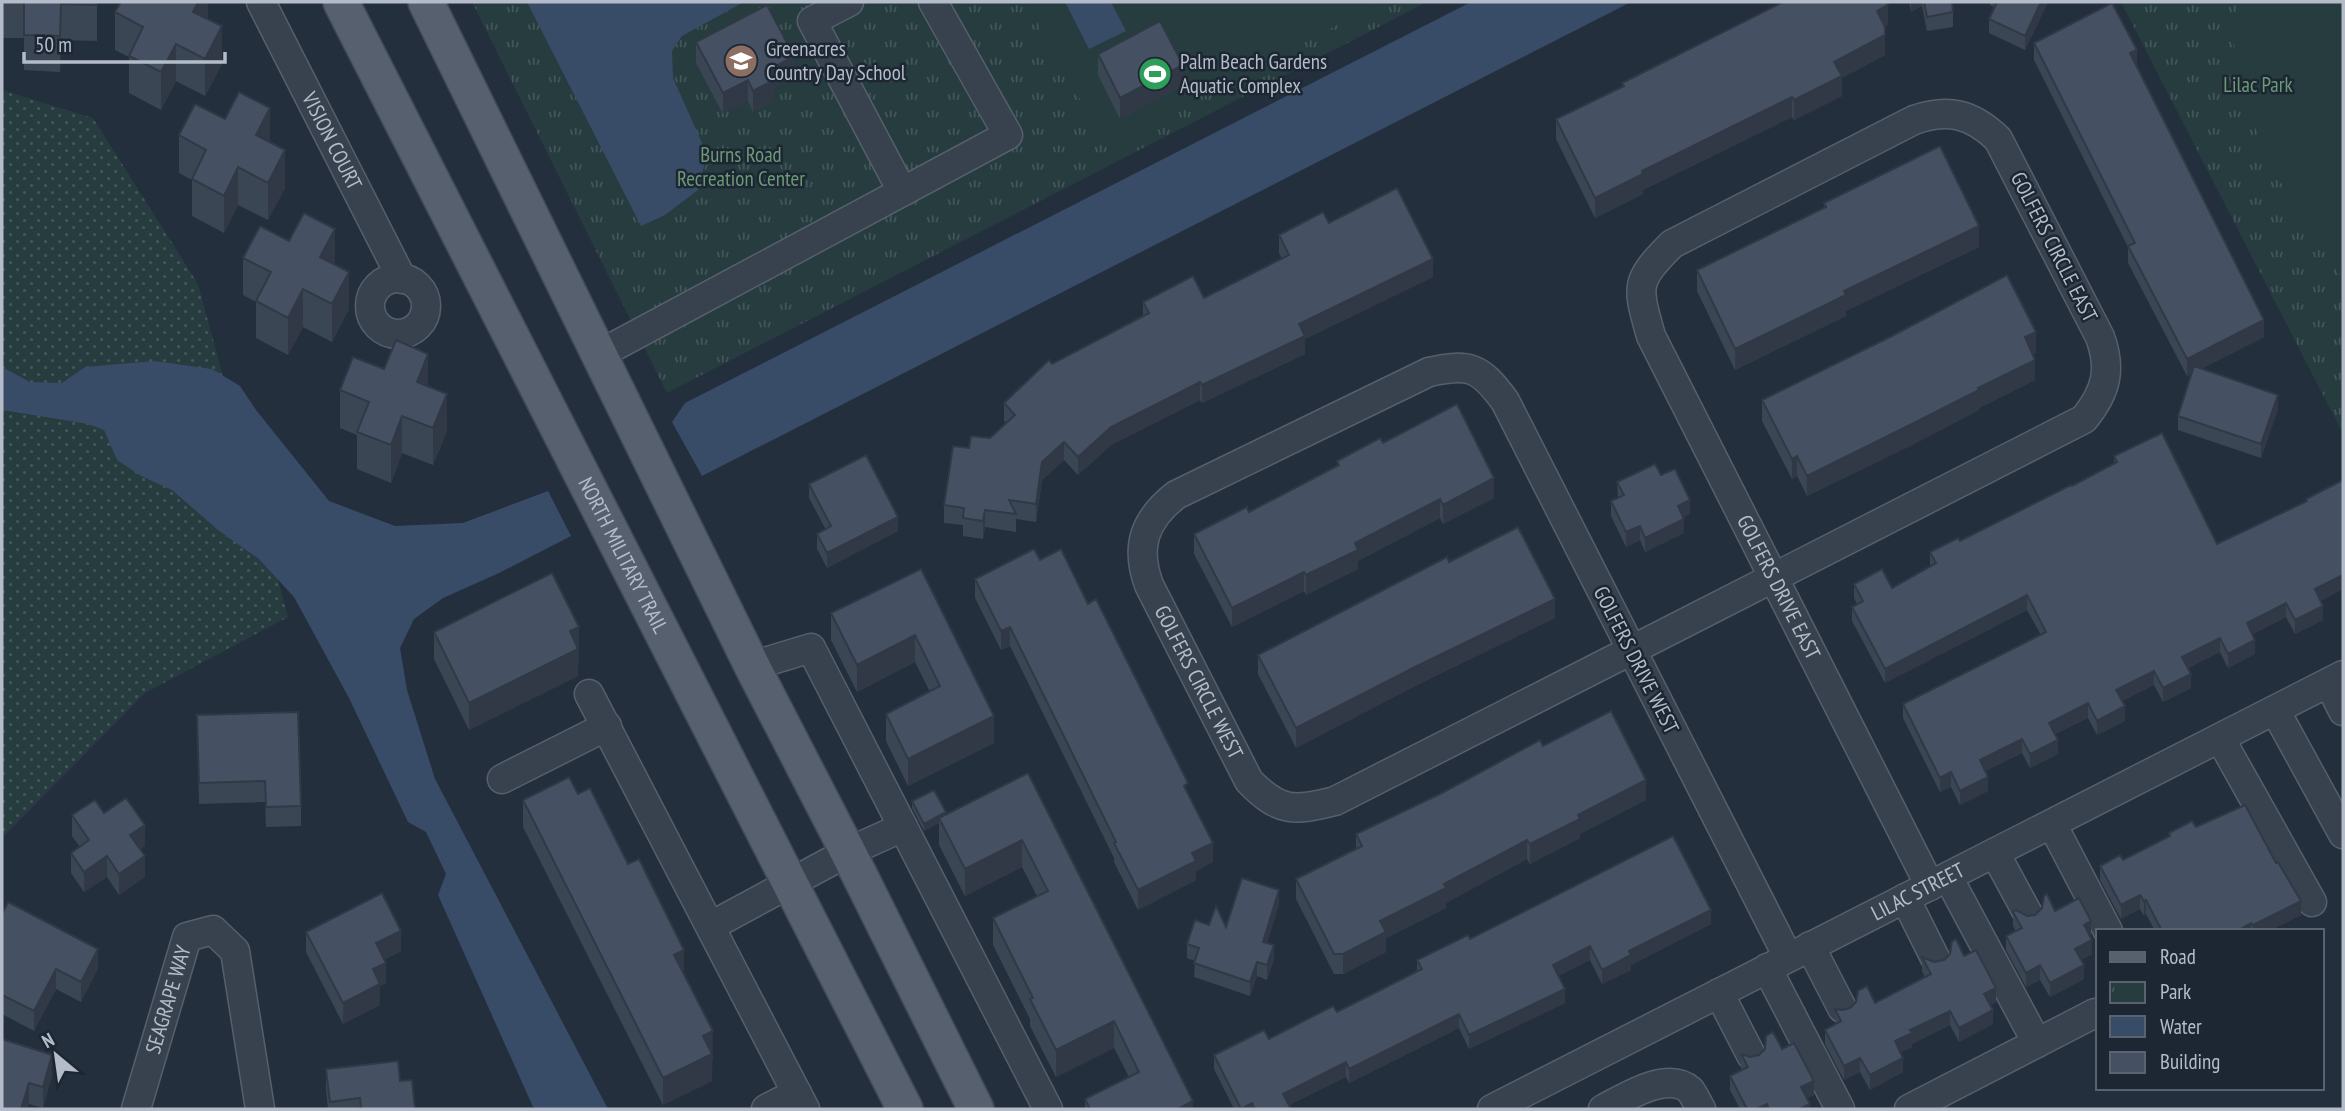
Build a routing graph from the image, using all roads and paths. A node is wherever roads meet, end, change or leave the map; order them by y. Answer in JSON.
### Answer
{"nodes":[{"id":1,"x":261,"y":2,"type":"edge"},
{"id":2,"x":341,"y":2,"type":"edge"},
{"id":3,"x":426,"y":2,"type":"edge"},
{"id":4,"x":849,"y":2,"type":"edge"},
{"id":5,"x":933,"y":2,"type":"edge"},
{"id":6,"x":902,"y":191,"type":"junction"},
{"id":7,"x":402,"y":279,"type":"dead end"},
{"id":8,"x":1641,"y":284,"type":"joint"},
{"id":9,"x":600,"y":354,"type":"junction"},
{"id":10,"x":1474,"y":370,"type":"joint"},
{"id":11,"x":1774,"y":578,"type":"junction"},
{"id":12,"x":1631,"y":651,"type":"junction"},
{"id":13,"x":752,"y":666,"type":"junction"},
{"id":14,"x":2336,"y":679,"type":"edge"},
{"id":15,"x":589,"y":694,"type":"dead end"},
{"id":16,"x":2275,"y":710,"type":"junction"},
{"id":17,"x":2343,"y":711,"type":"edge"},
{"id":18,"x":607,"y":726,"type":"junction"},
{"id":19,"x":2220,"y":738,"type":"junction"},
{"id":20,"x":502,"y":779,"type":"dead end"},
{"id":21,"x":2052,"y":824,"type":"junction"},
{"id":22,"x":903,"y":827,"type":"junction"},
{"id":23,"x":2343,"y":834,"type":"edge"},
{"id":24,"x":848,"y":852,"type":"junction"},
{"id":25,"x":1995,"y":853,"type":"junction"},
{"id":26,"x":1939,"y":881,"type":"junction"},
{"id":27,"x":791,"y":884,"type":"junction"},
{"id":28,"x":1905,"y":898,"type":"junction"},
{"id":29,"x":2312,"y":902,"type":"dead end"},
{"id":30,"x":2028,"y":914,"type":"edge"},
{"id":31,"x":710,"y":926,"type":"junction"},
{"id":32,"x":2107,"y":929,"type":"edge"},
{"id":33,"x":1788,"y":957,"type":"junction"},
{"id":34,"x":1936,"y":960,"type":"edge"},
{"id":35,"x":1719,"y":993,"type":"junction"},
{"id":36,"x":1842,"y":1008,"type":"edge"},
{"id":37,"x":2095,"y":1013,"type":"dead end"},
{"id":38,"x":2037,"y":1043,"type":"junction"},
{"id":39,"x":1751,"y":1055,"type":"edge"},
{"id":40,"x":801,"y":1101,"type":"edge"},
{"id":41,"x":1498,"y":1108,"type":"edge"},
{"id":42,"x":136,"y":1109,"type":"edge"},
{"id":43,"x":260,"y":1109,"type":"edge"},
{"id":44,"x":766,"y":1109,"type":"edge"},
{"id":45,"x":905,"y":1109,"type":"edge"},
{"id":46,"x":976,"y":1109,"type":"edge"},
{"id":47,"x":1048,"y":1109,"type":"edge"},
{"id":48,"x":1603,"y":1109,"type":"edge"},
{"id":49,"x":1702,"y":1109,"type":"edge"},
{"id":50,"x":1840,"y":1109,"type":"edge"},
{"id":51,"x":1909,"y":1109,"type":"edge"}],
"edges":[{"from":1,"to":7,"type":"street","name":"VISION COURT"},
{"from":2,"to":27,"type":"main road","name":"NORTH MILITARY TRAIL"},
{"from":3,"to":9,"type":"main road"},
{"from":4,"to":6,"type":"street"},
{"from":5,"to":6,"type":"street"},
{"from":6,"to":9,"type":"street"},
{"from":8,"to":11,"type":"street","name":"GOLFERS DRIVE EAST"},
{"from":8,"to":11,"type":"street","name":"GOLFERS CIRCLE EAST"},
{"from":9,"to":13,"type":"main road"},
{"from":10,"to":12,"type":"street","name":"GOLFERS DRIVE WEST"},
{"from":10,"to":12,"type":"street","name":"GOLFERS CIRCLE WEST"},
{"from":11,"to":12,"type":"street","name":"GOLFERS CIRCLE EAST"},
{"from":11,"to":26,"type":"street","name":"GOLFERS DRIVE EAST"},
{"from":12,"to":33,"type":"street","name":"GOLFERS DRIVE WEST"},
{"from":13,"to":22,"type":"street"},
{"from":13,"to":24,"type":"main road"},
{"from":14,"to":16,"type":"street","name":"LILAC STREET"},
{"from":14,"to":17,"type":"street"},
{"from":15,"to":18,"type":"street"},
{"from":16,"to":19,"type":"street","name":"LILAC STREET"},
{"from":16,"to":23,"type":"street"},
{"from":18,"to":20,"type":"street"},
{"from":18,"to":31,"type":"street"},
{"from":19,"to":21,"type":"street","name":"LILAC STREET"},
{"from":19,"to":29,"type":"street"},
{"from":21,"to":25,"type":"street","name":"LILAC STREET"},
{"from":21,"to":32,"type":"street"},
{"from":22,"to":24,"type":"street"},
{"from":22,"to":47,"type":"street"},
{"from":24,"to":27,"type":"street"},
{"from":24,"to":46,"type":"main road"},
{"from":25,"to":26,"type":"street","name":"LILAC STREET"},
{"from":25,"to":30,"type":"street"},
{"from":26,"to":28,"type":"street","name":"LILAC STREET"},
{"from":26,"to":38,"type":"street","name":"GOLFERS DRIVE EAST"},
{"from":27,"to":31,"type":"street"},
{"from":27,"to":45,"type":"main road","name":"NORTH MILITARY TRAIL"},
{"from":28,"to":33,"type":"street","name":"LILAC STREET"},
{"from":28,"to":34,"type":"street"},
{"from":31,"to":40,"type":"street"},
{"from":33,"to":35,"type":"street","name":"LILAC STREET"},
{"from":33,"to":36,"type":"street"},
{"from":33,"to":50,"type":"street"},
{"from":35,"to":39,"type":"street"},
{"from":35,"to":41,"type":"street","name":"LILAC STREET"},
{"from":37,"to":38,"type":"street"},
{"from":38,"to":51,"type":"street"},
{"from":40,"to":44,"type":"street"},
{"from":42,"to":43,"type":"street","name":"SEAGRAPE WAY"},
{"from":48,"to":49,"type":"street"}]}
